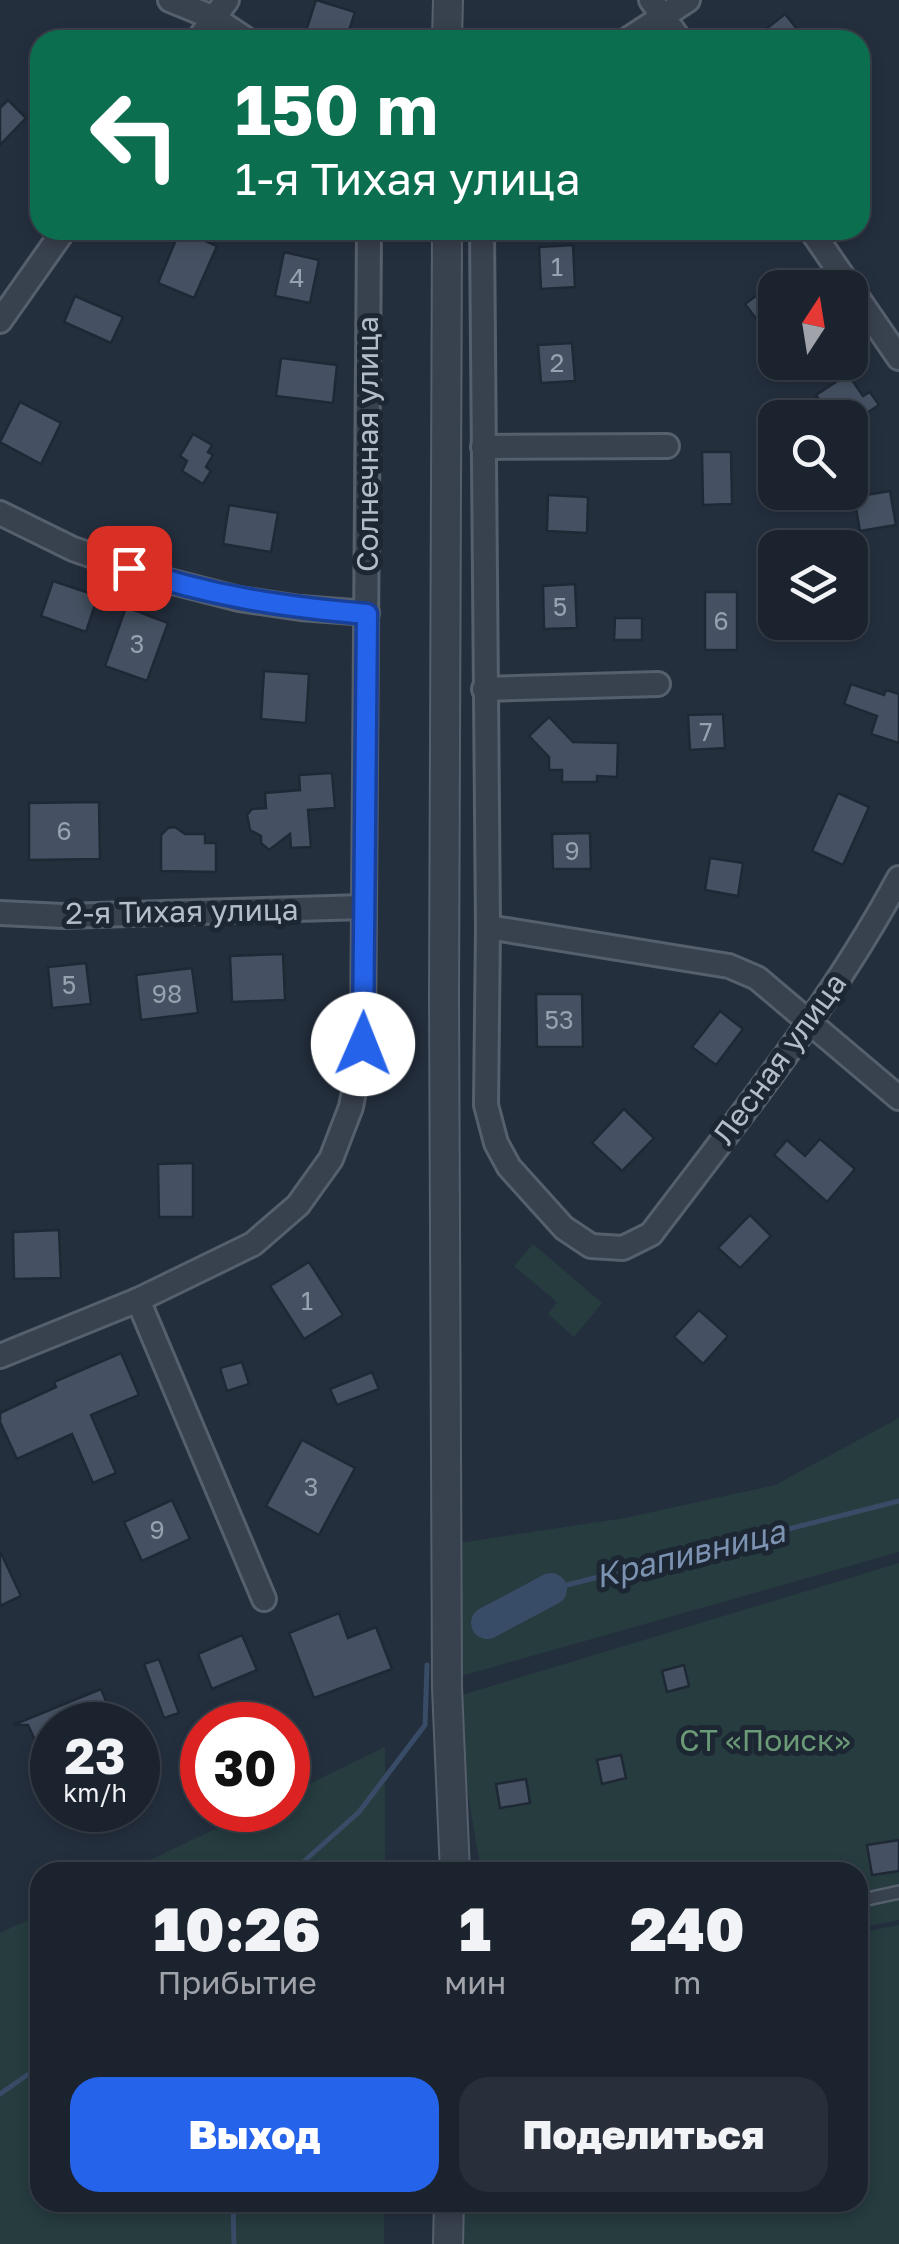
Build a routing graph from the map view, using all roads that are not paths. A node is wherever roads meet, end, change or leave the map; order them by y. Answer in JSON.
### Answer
{"nodes":[{"id":1,"x":170,"y":0,"type":"edge"},
{"id":2,"x":448,"y":0,"type":"edge"},
{"id":3,"x":688,"y":0,"type":"edge"},
{"id":4,"x":220,"y":9,"type":"edge"},
{"id":5,"x":658,"y":9,"type":"edge"},
{"id":6,"x":205,"y":30,"type":"edge"},
{"id":7,"x":238,"y":30,"type":"edge"},
{"id":8,"x":448,"y":30,"type":"edge"},
{"id":9,"x":637,"y":30,"type":"edge"},
{"id":10,"x":673,"y":30,"type":"edge"},
{"id":11,"x":57,"y":240,"type":"edge"},
{"id":12,"x":369,"y":240,"type":"edge"},
{"id":13,"x":447,"y":240,"type":"edge"},
{"id":14,"x":482,"y":240,"type":"edge"},
{"id":15,"x":818,"y":240,"type":"edge"},
{"id":16,"x":0,"y":321,"type":"edge"},
{"id":17,"x":899,"y":358,"type":"edge"},
{"id":18,"x":666,"y":446,"type":"dead end"},
{"id":19,"x":483,"y":447,"type":"junction"},
{"id":20,"x":0,"y":512,"type":"edge"},
{"id":21,"x":367,"y":614,"type":"junction"},
{"id":22,"x":658,"y":684,"type":"dead end"},
{"id":23,"x":484,"y":689,"type":"junction"},
{"id":24,"x":899,"y":878,"type":"edge"},
{"id":25,"x":364,"y":907,"type":"junction"},
{"id":26,"x":0,"y":913,"type":"edge"},
{"id":27,"x":488,"y":927,"type":"junction"},
{"id":28,"x":811,"y":1022,"type":"junction"},
{"id":29,"x":899,"y":1098,"type":"edge"},
{"id":30,"x":138,"y":1300,"type":"junction"},
{"id":31,"x":0,"y":1356,"type":"edge"},
{"id":32,"x":264,"y":1599,"type":"dead end"},
{"id":33,"x":455,"y":1862,"type":"edge"},
{"id":34,"x":899,"y":1892,"type":"edge"},
{"id":35,"x":868,"y":1898,"type":"edge"},
{"id":36,"x":449,"y":2212,"type":"edge"},
{"id":37,"x":448,"y":2244,"type":"edge"}],
"edges":[{"from":1,"to":4,"type":"street"},
{"from":2,"to":8,"type":"street"},
{"from":3,"to":5,"type":"street"},
{"from":4,"to":6,"type":"street"},
{"from":4,"to":7,"type":"street"},
{"from":5,"to":9,"type":"street"},
{"from":5,"to":10,"type":"street"},
{"from":11,"to":16,"type":"street"},
{"from":12,"to":21,"type":"street","name":"Солнечная улица"},
{"from":13,"to":33,"type":"street"},
{"from":14,"to":19,"type":"street"},
{"from":15,"to":17,"type":"street"},
{"from":18,"to":19,"type":"street"},
{"from":19,"to":23,"type":"street"},
{"from":20,"to":21,"type":"street"},
{"from":21,"to":25,"type":"street","name":"Солнечная улица"},
{"from":22,"to":23,"type":"street"},
{"from":23,"to":27,"type":"street"},
{"from":24,"to":28,"type":"street","name":"Лесная улица"},
{"from":25,"to":26,"type":"street","name":"2-я Тихая улица"},
{"from":25,"to":30,"type":"street","name":"Солнечная улица"},
{"from":27,"to":28,"type":"street"},
{"from":27,"to":28,"type":"street","name":"Лесная улица"},
{"from":28,"to":29,"type":"street"},
{"from":30,"to":31,"type":"street","name":"Солнечная улица"},
{"from":30,"to":32,"type":"street"},
{"from":34,"to":35,"type":"lane"},
{"from":36,"to":37,"type":"street"}]}
